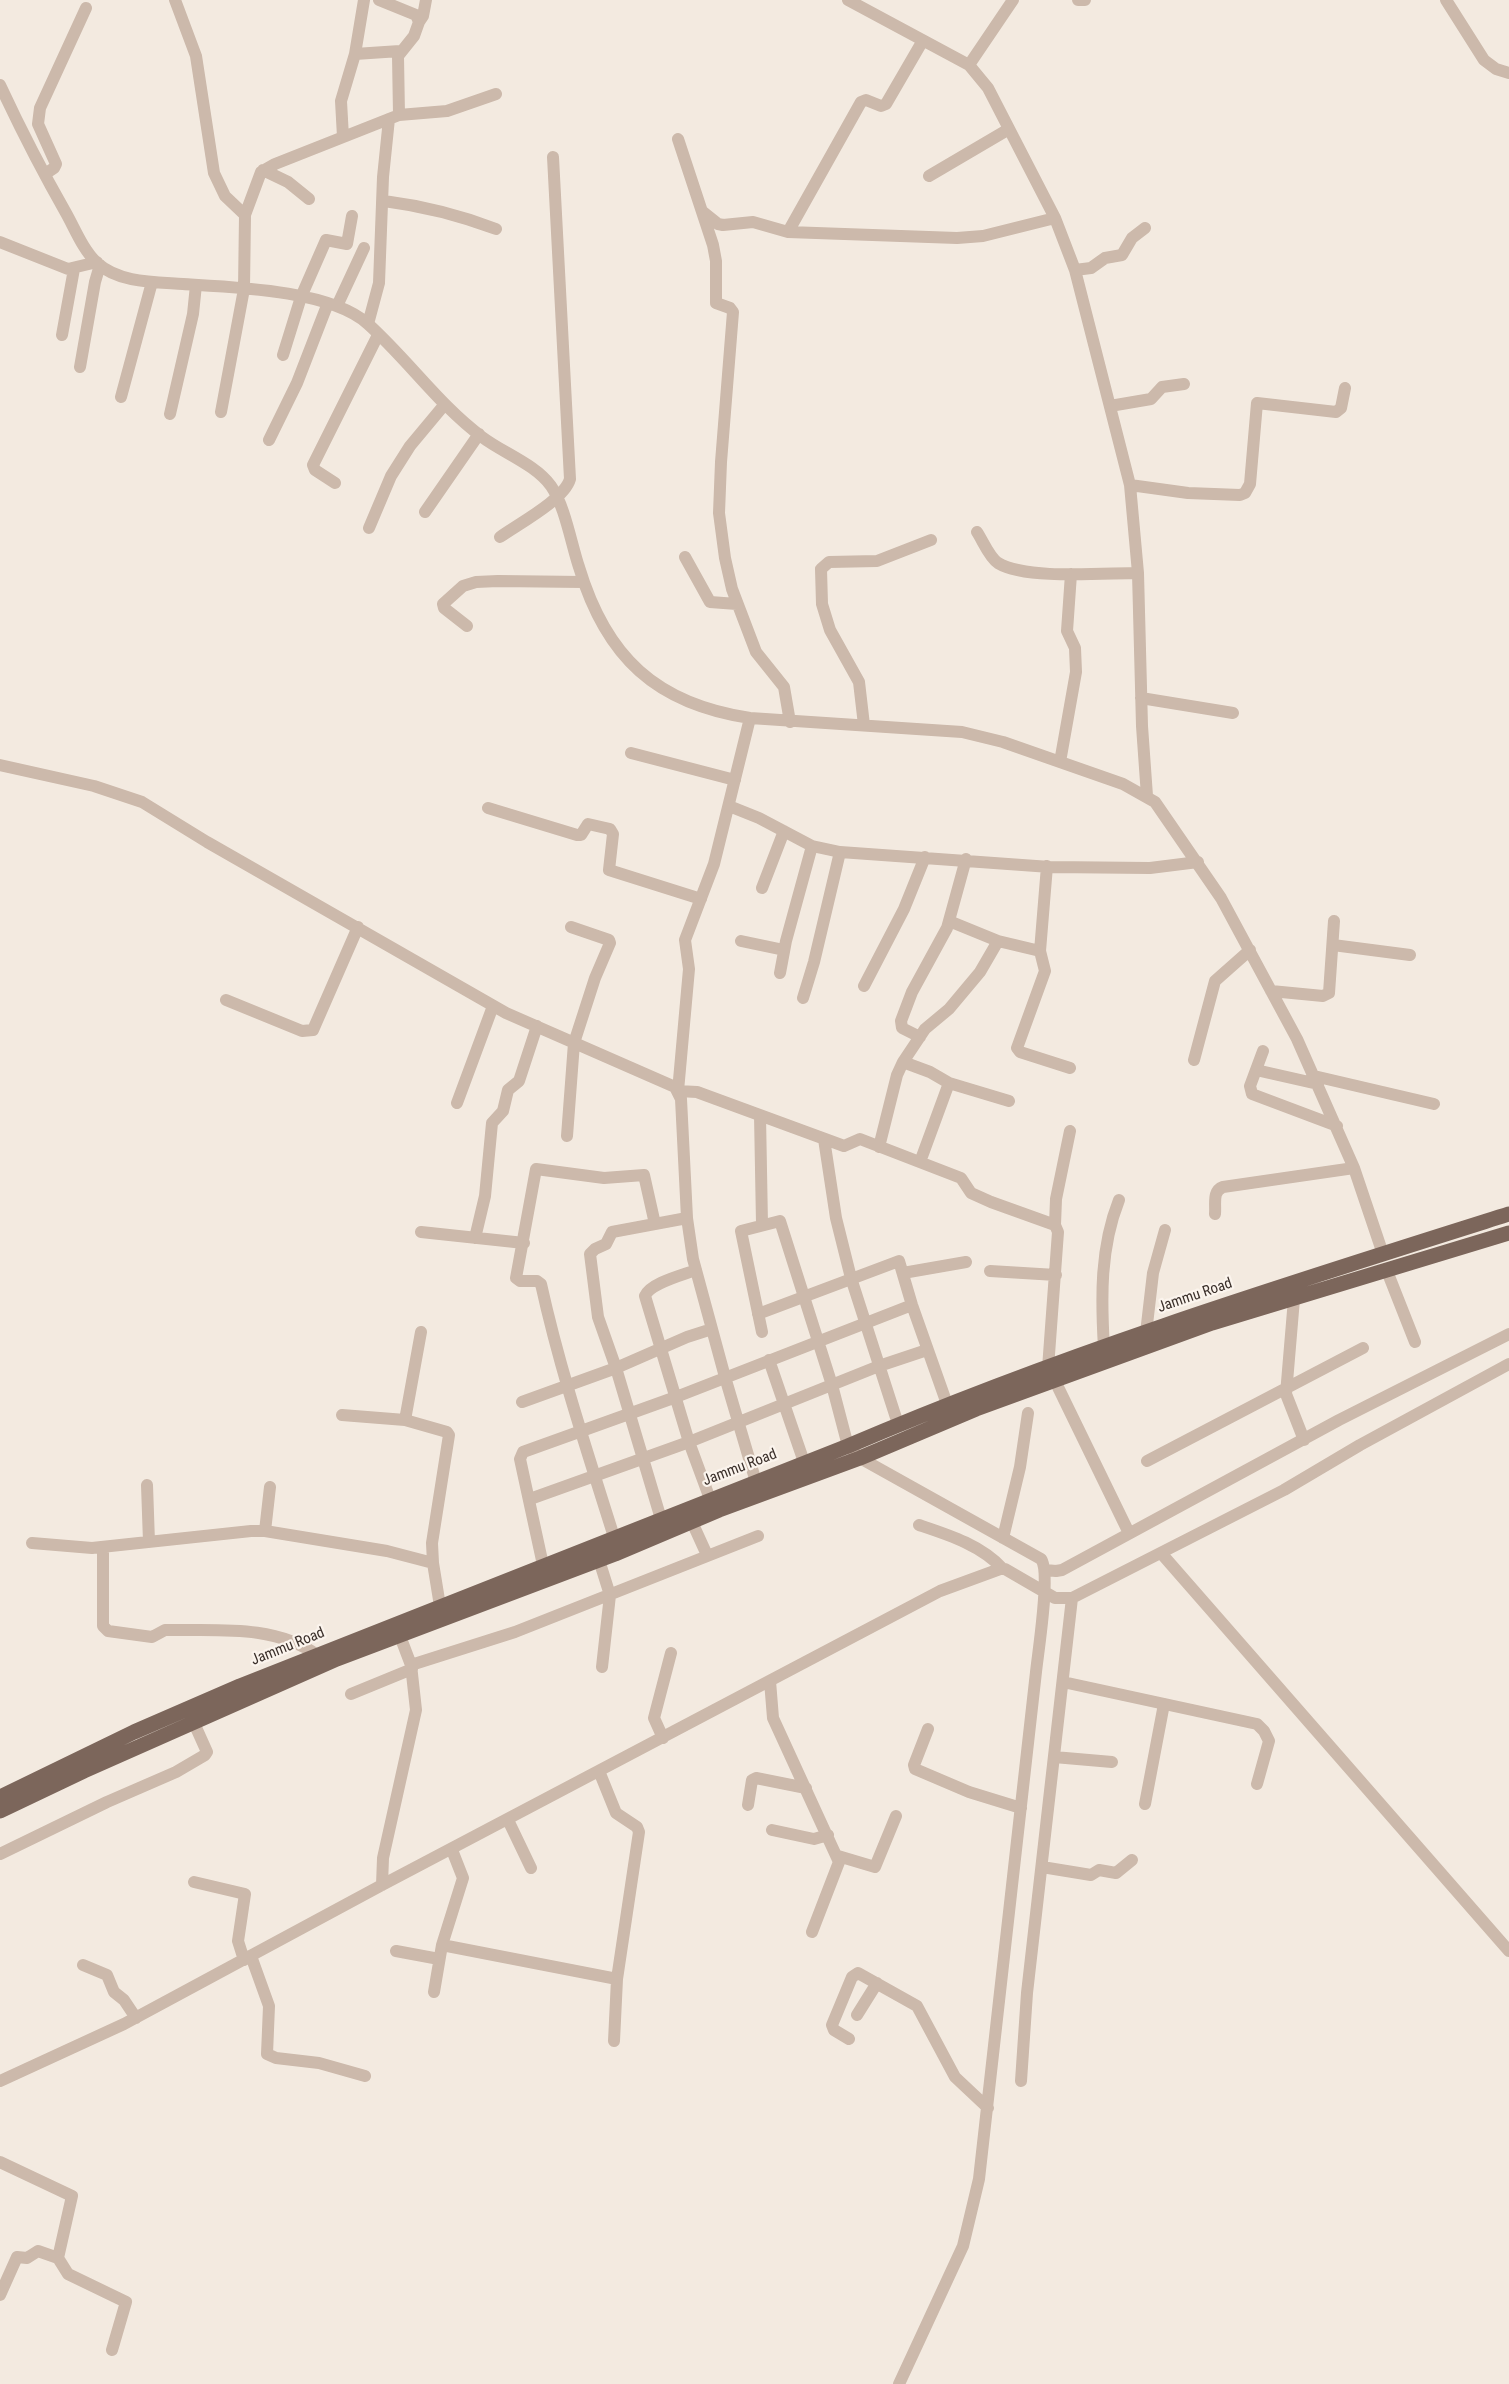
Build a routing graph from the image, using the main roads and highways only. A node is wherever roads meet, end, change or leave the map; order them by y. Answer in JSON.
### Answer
{"nodes":[{"id":1,"x":1509,"y":1214,"type":"edge"},
{"id":2,"x":1509,"y":1233,"type":"edge"},
{"id":3,"x":1051,"y":1374,"type":"junction"},
{"id":4,"x":0,"y":1797,"type":"edge"},
{"id":5,"x":0,"y":1811,"type":"edge"}],
"edges":[{"from":1,"to":3,"type":"main road","name":"Jammu Road"},
{"from":2,"to":3,"type":"main road"},
{"from":3,"to":4,"type":"main road","name":"Jammu Road"},
{"from":3,"to":5,"type":"main road"}]}
